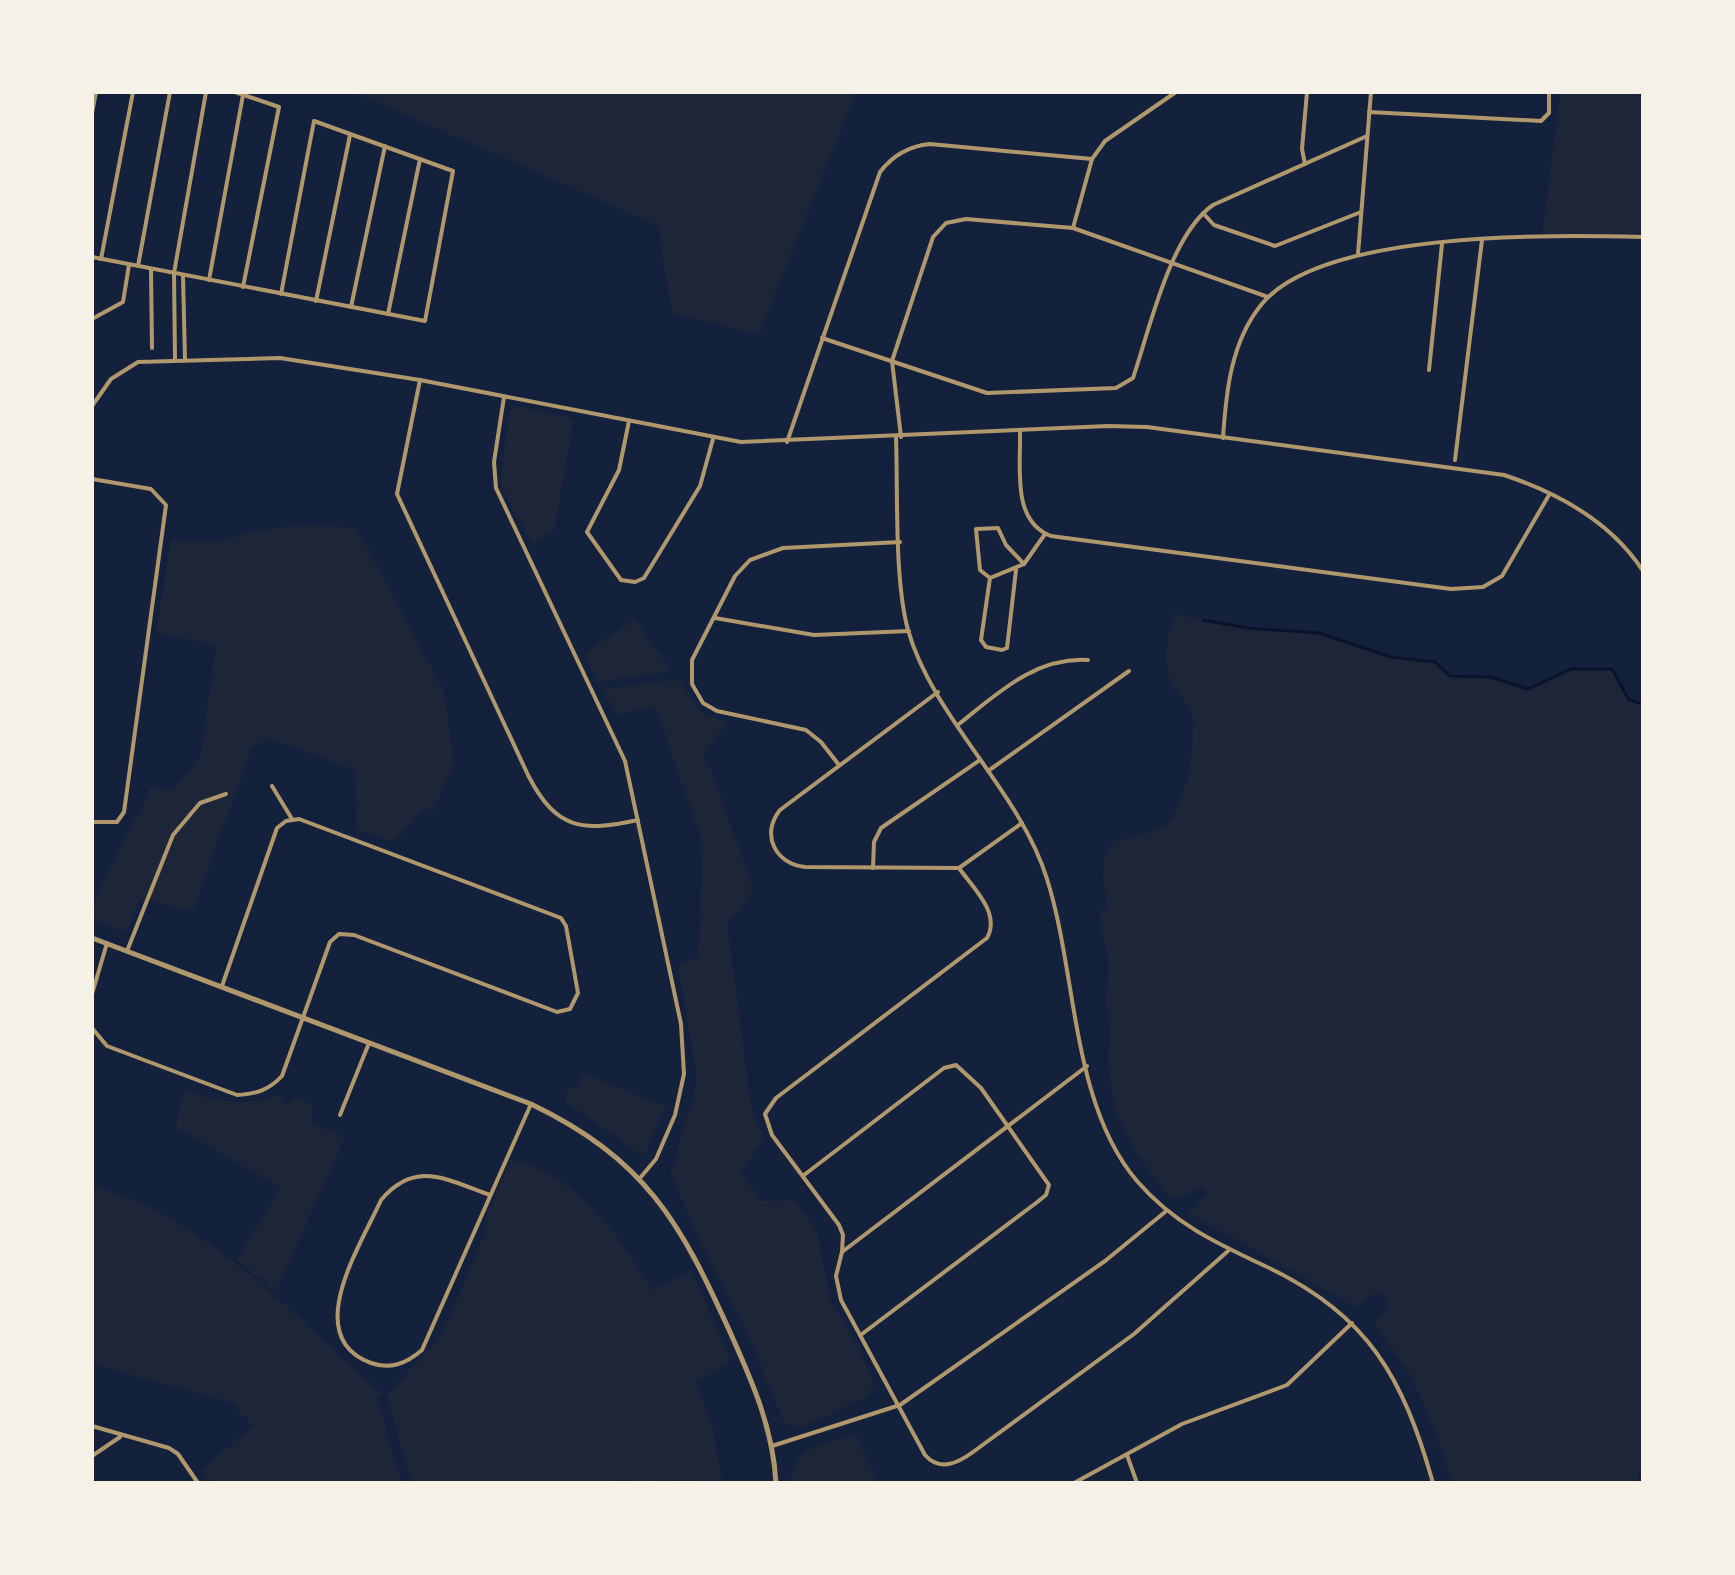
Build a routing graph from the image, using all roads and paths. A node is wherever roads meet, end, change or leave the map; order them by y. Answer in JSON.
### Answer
{"nodes":[{"id":1,"x":96,"y":92,"type":"edge"},
{"id":2,"x":133,"y":92,"type":"edge"},
{"id":3,"x":170,"y":92,"type":"edge"},
{"id":4,"x":206,"y":92,"type":"edge"},
{"id":5,"x":235,"y":92,"type":"edge"},
{"id":6,"x":1176,"y":92,"type":"edge"},
{"id":7,"x":1307,"y":92,"type":"edge"},
{"id":8,"x":1371,"y":92,"type":"edge"},
{"id":9,"x":1549,"y":92,"type":"edge"},
{"id":10,"x":243,"y":95,"type":"junction"},
{"id":11,"x":1369,"y":112,"type":"junction"},
{"id":12,"x":92,"y":113,"type":"edge"},
{"id":13,"x":350,"y":134,"type":"junction"},
{"id":14,"x":1367,"y":136,"type":"junction"},
{"id":15,"x":385,"y":146,"type":"junction"},
{"id":16,"x":420,"y":159,"type":"junction"},
{"id":17,"x":1092,"y":159,"type":"junction"},
{"id":18,"x":1305,"y":164,"type":"junction"},
{"id":19,"x":1361,"y":212,"type":"junction"},
{"id":20,"x":1202,"y":213,"type":"junction"},
{"id":21,"x":1073,"y":228,"type":"junction"},
{"id":22,"x":1643,"y":237,"type":"edge"},
{"id":23,"x":1482,"y":240,"type":"junction"},
{"id":24,"x":1442,"y":244,"type":"junction"},
{"id":25,"x":1358,"y":254,"type":"junction"},
{"id":26,"x":92,"y":257,"type":"edge"},
{"id":27,"x":101,"y":259,"type":"junction"},
{"id":28,"x":1174,"y":261,"type":"junction"},
{"id":29,"x":129,"y":264,"type":"junction"},
{"id":30,"x":138,"y":266,"type":"junction"},
{"id":31,"x":151,"y":269,"type":"junction"},
{"id":32,"x":174,"y":273,"type":"junction"},
{"id":33,"x":183,"y":275,"type":"junction"},
{"id":34,"x":209,"y":280,"type":"junction"},
{"id":35,"x":243,"y":287,"type":"junction"},
{"id":36,"x":281,"y":294,"type":"junction"},
{"id":37,"x":1268,"y":297,"type":"junction"},
{"id":38,"x":316,"y":301,"type":"junction"},
{"id":39,"x":351,"y":307,"type":"junction"},
{"id":40,"x":388,"y":314,"type":"junction"},
{"id":41,"x":92,"y":319,"type":"edge"},
{"id":42,"x":822,"y":338,"type":"junction"},
{"id":43,"x":152,"y":348,"type":"dead end"},
{"id":44,"x":175,"y":360,"type":"junction"},
{"id":45,"x":185,"y":360,"type":"junction"},
{"id":46,"x":892,"y":361,"type":"junction"},
{"id":47,"x":1429,"y":370,"type":"dead end"},
{"id":48,"x":420,"y":380,"type":"junction"},
{"id":49,"x":504,"y":397,"type":"junction"},
{"id":50,"x":92,"y":406,"type":"edge"},
{"id":51,"x":629,"y":421,"type":"junction"},
{"id":52,"x":1020,"y":432,"type":"junction"},
{"id":53,"x":898,"y":437,"type":"junction"},
{"id":54,"x":1223,"y":438,"type":"junction"},
{"id":55,"x":713,"y":439,"type":"junction"},
{"id":56,"x":787,"y":442,"type":"junction"},
{"id":57,"x":1455,"y":460,"type":"dead end"},
{"id":58,"x":92,"y":479,"type":"edge"},
{"id":59,"x":1549,"y":495,"type":"junction"},
{"id":60,"x":1045,"y":534,"type":"junction"},
{"id":61,"x":900,"y":542,"type":"junction"},
{"id":62,"x":1640,"y":562,"type":"edge"},
{"id":63,"x":1024,"y":564,"type":"junction"},
{"id":64,"x":1016,"y":570,"type":"junction"},
{"id":65,"x":1643,"y":571,"type":"edge"},
{"id":66,"x":990,"y":578,"type":"junction"},
{"id":67,"x":715,"y":618,"type":"junction"},
{"id":68,"x":909,"y":631,"type":"junction"},
{"id":69,"x":1088,"y":660,"type":"dead end"},
{"id":70,"x":1129,"y":671,"type":"dead end"},
{"id":71,"x":938,"y":692,"type":"junction"},
{"id":72,"x":959,"y":724,"type":"junction"},
{"id":73,"x":981,"y":760,"type":"junction"},
{"id":74,"x":839,"y":765,"type":"junction"},
{"id":75,"x":988,"y":771,"type":"junction"},
{"id":76,"x":272,"y":786,"type":"dead end"},
{"id":77,"x":226,"y":794,"type":"dead end"},
{"id":78,"x":292,"y":819,"type":"junction"},
{"id":79,"x":638,"y":820,"type":"junction"},
{"id":80,"x":92,"y":822,"type":"edge"},
{"id":81,"x":1022,"y":823,"type":"junction"},
{"id":82,"x":873,"y":868,"type":"junction"},
{"id":83,"x":959,"y":868,"type":"junction"},
{"id":84,"x":92,"y":938,"type":"edge"},
{"id":85,"x":107,"y":943,"type":"junction"},
{"id":86,"x":127,"y":951,"type":"junction"},
{"id":87,"x":222,"y":986,"type":"junction"},
{"id":88,"x":92,"y":994,"type":"edge"},
{"id":89,"x":304,"y":1018,"type":"junction"},
{"id":90,"x":92,"y":1028,"type":"edge"},
{"id":91,"x":369,"y":1043,"type":"junction"},
{"id":92,"x":1087,"y":1066,"type":"junction"},
{"id":93,"x":531,"y":1104,"type":"junction"},
{"id":94,"x":340,"y":1115,"type":"dead end"},
{"id":95,"x":1009,"y":1127,"type":"junction"},
{"id":96,"x":804,"y":1175,"type":"junction"},
{"id":97,"x":640,"y":1178,"type":"junction"},
{"id":98,"x":490,"y":1195,"type":"junction"},
{"id":99,"x":1165,"y":1212,"type":"junction"},
{"id":100,"x":1228,"y":1250,"type":"junction"},
{"id":101,"x":842,"y":1252,"type":"junction"},
{"id":102,"x":1353,"y":1322,"type":"junction"},
{"id":103,"x":862,"y":1334,"type":"junction"},
{"id":104,"x":900,"y":1405,"type":"junction"},
{"id":105,"x":92,"y":1426,"type":"edge"},
{"id":106,"x":120,"y":1436,"type":"junction"},
{"id":107,"x":772,"y":1446,"type":"junction"},
{"id":108,"x":1127,"y":1454,"type":"junction"},
{"id":109,"x":92,"y":1456,"type":"edge"},
{"id":110,"x":198,"y":1483,"type":"edge"},
{"id":111,"x":776,"y":1483,"type":"edge"},
{"id":112,"x":1074,"y":1483,"type":"edge"},
{"id":113,"x":1137,"y":1483,"type":"edge"},
{"id":114,"x":1433,"y":1483,"type":"edge"}],
"edges":[{"from":1,"to":12,"type":"street"},
{"from":2,"to":27,"type":"street"},
{"from":3,"to":30,"type":"street"},
{"from":4,"to":32,"type":"street"},
{"from":5,"to":10,"type":"street"},
{"from":6,"to":17,"type":"street"},
{"from":7,"to":18,"type":"street"},
{"from":8,"to":11,"type":"street"},
{"from":9,"to":11,"type":"street"},
{"from":10,"to":34,"type":"street"},
{"from":10,"to":35,"type":"street"},
{"from":11,"to":14,"type":"street"},
{"from":13,"to":15,"type":"street"},
{"from":13,"to":36,"type":"street"},
{"from":13,"to":38,"type":"street"},
{"from":14,"to":18,"type":"street"},
{"from":14,"to":19,"type":"street"},
{"from":15,"to":16,"type":"street"},
{"from":15,"to":39,"type":"street"},
{"from":16,"to":40,"type":"street"},
{"from":16,"to":40,"type":"street"},
{"from":17,"to":21,"type":"street"},
{"from":17,"to":42,"type":"street"},
{"from":18,"to":20,"type":"street"},
{"from":19,"to":20,"type":"street"},
{"from":19,"to":25,"type":"street"},
{"from":20,"to":28,"type":"street"},
{"from":21,"to":28,"type":"street"},
{"from":21,"to":46,"type":"street"},
{"from":22,"to":23,"type":"street"},
{"from":23,"to":24,"type":"street"},
{"from":23,"to":57,"type":"street"},
{"from":24,"to":25,"type":"street"},
{"from":24,"to":47,"type":"street"},
{"from":25,"to":37,"type":"street"},
{"from":26,"to":27,"type":"street"},
{"from":27,"to":29,"type":"street"},
{"from":28,"to":37,"type":"street"},
{"from":28,"to":46,"type":"street"},
{"from":29,"to":30,"type":"street"},
{"from":29,"to":41,"type":"street"},
{"from":30,"to":31,"type":"street"},
{"from":31,"to":32,"type":"street"},
{"from":31,"to":43,"type":"street"},
{"from":32,"to":33,"type":"street"},
{"from":32,"to":44,"type":"street"},
{"from":33,"to":34,"type":"street"},
{"from":33,"to":45,"type":"street"},
{"from":34,"to":35,"type":"street"},
{"from":35,"to":36,"type":"street"},
{"from":36,"to":38,"type":"street"},
{"from":37,"to":54,"type":"street"},
{"from":38,"to":39,"type":"street"},
{"from":39,"to":40,"type":"street"},
{"from":42,"to":46,"type":"street"},
{"from":42,"to":56,"type":"street"},
{"from":44,"to":45,"type":"street"},
{"from":44,"to":50,"type":"street"},
{"from":45,"to":48,"type":"street"},
{"from":46,"to":53,"type":"street"},
{"from":48,"to":49,"type":"street"},
{"from":48,"to":79,"type":"street"},
{"from":49,"to":51,"type":"street"},
{"from":49,"to":79,"type":"street"},
{"from":51,"to":55,"type":"street"},
{"from":51,"to":55,"type":"street"},
{"from":52,"to":53,"type":"street"},
{"from":52,"to":54,"type":"street"},
{"from":52,"to":60,"type":"street"},
{"from":53,"to":56,"type":"street"},
{"from":53,"to":61,"type":"street"},
{"from":54,"to":59,"type":"street"},
{"from":55,"to":56,"type":"street"},
{"from":58,"to":80,"type":"street"},
{"from":59,"to":60,"type":"street"},
{"from":59,"to":62,"type":"street"},
{"from":60,"to":63,"type":"street"},
{"from":61,"to":67,"type":"street"},
{"from":61,"to":68,"type":"street"},
{"from":62,"to":65,"type":"street"},
{"from":63,"to":64,"type":"street"},
{"from":63,"to":66,"type":"street"},
{"from":64,"to":66,"type":"street"},
{"from":64,"to":66,"type":"street"},
{"from":67,"to":68,"type":"street"},
{"from":67,"to":74,"type":"street"},
{"from":68,"to":71,"type":"street"},
{"from":69,"to":72,"type":"street"},
{"from":70,"to":75,"type":"street"},
{"from":71,"to":72,"type":"street"},
{"from":71,"to":74,"type":"street"},
{"from":72,"to":73,"type":"street"},
{"from":73,"to":75,"type":"street"},
{"from":73,"to":82,"type":"street"},
{"from":74,"to":82,"type":"street"},
{"from":75,"to":81,"type":"street"},
{"from":76,"to":78,"type":"street"},
{"from":77,"to":86,"type":"street"},
{"from":78,"to":87,"type":"street"},
{"from":78,"to":89,"type":"street"},
{"from":79,"to":97,"type":"street"},
{"from":81,"to":83,"type":"street"},
{"from":81,"to":92,"type":"street"},
{"from":82,"to":83,"type":"street"},
{"from":83,"to":96,"type":"street"},
{"from":84,"to":85,"type":"street"},
{"from":85,"to":86,"type":"street"},
{"from":85,"to":88,"type":"street"},
{"from":86,"to":87,"type":"street"},
{"from":87,"to":89,"type":"street"},
{"from":89,"to":90,"type":"street"},
{"from":89,"to":91,"type":"street"},
{"from":91,"to":93,"type":"street"},
{"from":91,"to":94,"type":"street"},
{"from":92,"to":95,"type":"street"},
{"from":92,"to":99,"type":"street"},
{"from":93,"to":97,"type":"street"},
{"from":93,"to":98,"type":"street"},
{"from":95,"to":96,"type":"street"},
{"from":95,"to":101,"type":"street"},
{"from":95,"to":103,"type":"street"},
{"from":96,"to":101,"type":"street"},
{"from":97,"to":107,"type":"street"},
{"from":98,"to":98,"type":"street"},
{"from":99,"to":100,"type":"street"},
{"from":99,"to":104,"type":"street"},
{"from":100,"to":102,"type":"street"},
{"from":100,"to":104,"type":"street"},
{"from":101,"to":103,"type":"street"},
{"from":102,"to":108,"type":"street"},
{"from":102,"to":114,"type":"street"},
{"from":103,"to":104,"type":"street"},
{"from":104,"to":107,"type":"street"},
{"from":105,"to":106,"type":"street"},
{"from":106,"to":109,"type":"street"},
{"from":106,"to":110,"type":"street"},
{"from":107,"to":111,"type":"street"},
{"from":108,"to":112,"type":"street"},
{"from":108,"to":113,"type":"street"}]}
